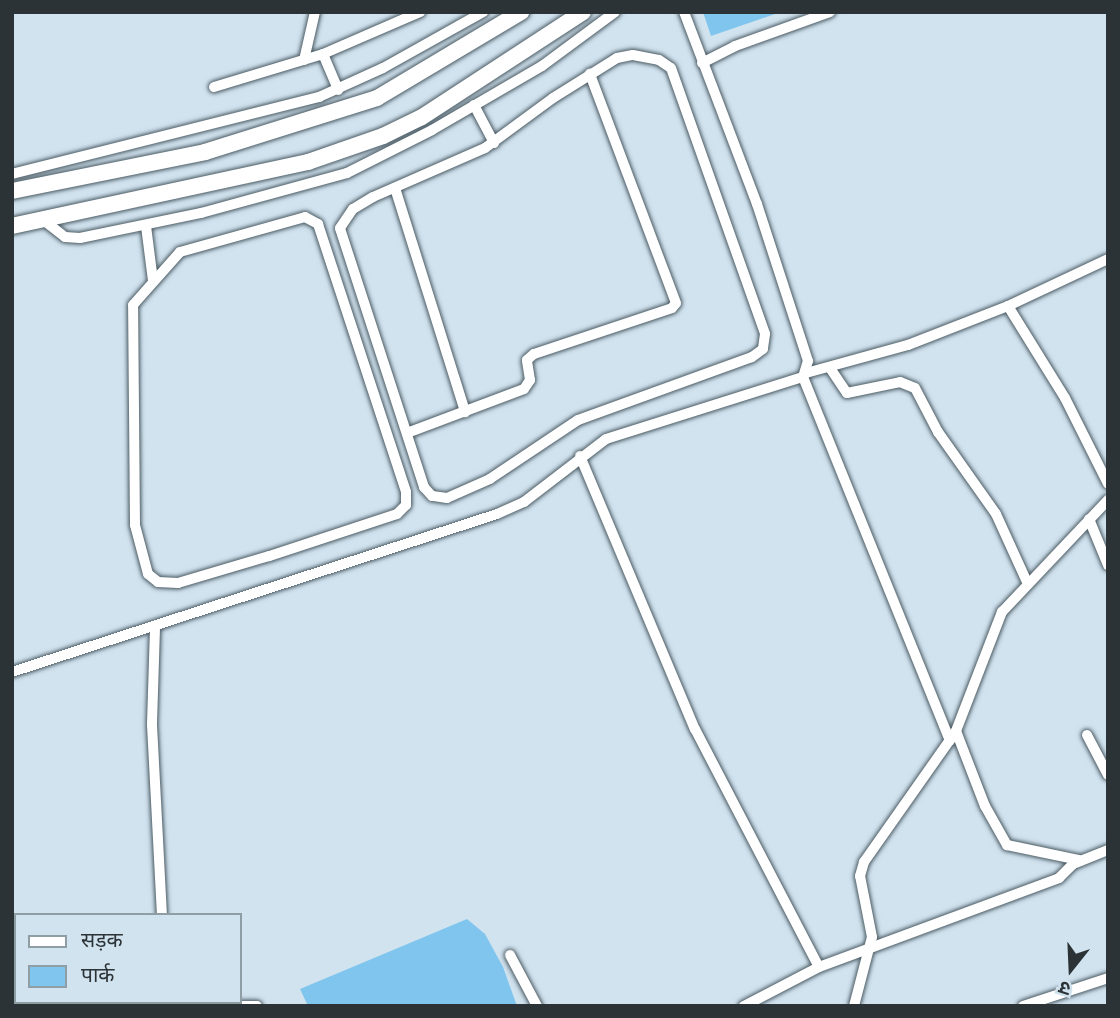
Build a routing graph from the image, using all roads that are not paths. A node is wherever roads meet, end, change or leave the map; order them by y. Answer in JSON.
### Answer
{"nodes":[{"id":1,"x":315,"y":12,"type":"edge"},
{"id":2,"x":483,"y":12,"type":"edge"},
{"id":3,"x":521,"y":12,"type":"edge"},
{"id":4,"x":583,"y":12,"type":"edge"},
{"id":5,"x":615,"y":12,"type":"edge"},
{"id":6,"x":684,"y":12,"type":"edge"},
{"id":7,"x":830,"y":12,"type":"edge"},
{"id":8,"x":419,"y":13,"type":"edge"},
{"id":9,"x":323,"y":54,"type":"junction"},
{"id":10,"x":304,"y":60,"type":"junction"},
{"id":11,"x":702,"y":63,"type":"junction"},
{"id":12,"x":590,"y":74,"type":"junction"},
{"id":13,"x":214,"y":88,"type":"dead end"},
{"id":14,"x":338,"y":90,"type":"junction"},
{"id":15,"x":474,"y":105,"type":"junction"},
{"id":16,"x":175,"y":134,"type":"junction"},
{"id":17,"x":494,"y":143,"type":"junction"},
{"id":18,"x":180,"y":157,"type":"junction"},
{"id":19,"x":12,"y":174,"type":"edge"},
{"id":20,"x":395,"y":188,"type":"junction"},
{"id":21,"x":12,"y":191,"type":"edge"},
{"id":22,"x":42,"y":219,"type":"junction"},
{"id":23,"x":12,"y":226,"type":"edge"},
{"id":24,"x":146,"y":226,"type":"junction"},
{"id":25,"x":1108,"y":259,"type":"edge"},
{"id":26,"x":153,"y":281,"type":"junction"},
{"id":27,"x":1008,"y":306,"type":"junction"},
{"id":28,"x":830,"y":368,"type":"junction"},
{"id":29,"x":805,"y":375,"type":"junction"},
{"id":30,"x":465,"y":412,"type":"junction"},
{"id":31,"x":407,"y":433,"type":"junction"},
{"id":32,"x":580,"y":456,"type":"junction"},
{"id":33,"x":1108,"y":484,"type":"edge"},
{"id":34,"x":1108,"y":500,"type":"edge"},
{"id":35,"x":1089,"y":519,"type":"junction"},
{"id":36,"x":1108,"y":565,"type":"edge"},
{"id":37,"x":1027,"y":582,"type":"junction"},
{"id":38,"x":155,"y":628,"type":"junction"},
{"id":39,"x":12,"y":672,"type":"edge"},
{"id":40,"x":1087,"y":735,"type":"dead end"},
{"id":41,"x":953,"y":736,"type":"junction"},
{"id":42,"x":1108,"y":775,"type":"edge"},
{"id":43,"x":1108,"y":850,"type":"edge"},
{"id":44,"x":1079,"y":860,"type":"junction"},
{"id":45,"x":162,"y":913,"type":"edge"},
{"id":46,"x":870,"y":948,"type":"junction"},
{"id":47,"x":510,"y":955,"type":"dead end"},
{"id":48,"x":819,"y":967,"type":"junction"},
{"id":49,"x":1108,"y":978,"type":"edge"},
{"id":50,"x":238,"y":1006,"type":"edge"},
{"id":51,"x":257,"y":1006,"type":"edge"},
{"id":52,"x":537,"y":1006,"type":"edge"},
{"id":53,"x":744,"y":1006,"type":"edge"},
{"id":54,"x":854,"y":1006,"type":"edge"},
{"id":55,"x":1023,"y":1006,"type":"edge"}],
"edges":[{"from":1,"to":10,"type":"street"},
{"from":2,"to":14,"type":"street"},
{"from":3,"to":18,"type":"street"},
{"from":4,"to":22,"type":"street"},
{"from":5,"to":15,"type":"street"},
{"from":6,"to":11,"type":"street"},
{"from":7,"to":11,"type":"street"},
{"from":8,"to":9,"type":"street"},
{"from":9,"to":10,"type":"street"},
{"from":9,"to":14,"type":"street"},
{"from":10,"to":13,"type":"street"},
{"from":11,"to":29,"type":"street"},
{"from":12,"to":17,"type":"street"},
{"from":12,"to":30,"type":"street"},
{"from":12,"to":31,"type":"street"},
{"from":14,"to":16,"type":"street"},
{"from":15,"to":17,"type":"street"},
{"from":15,"to":24,"type":"street"},
{"from":16,"to":18,"type":"street"},
{"from":16,"to":19,"type":"street"},
{"from":17,"to":20,"type":"street"},
{"from":18,"to":21,"type":"street"},
{"from":20,"to":30,"type":"street"},
{"from":20,"to":31,"type":"street"},
{"from":22,"to":23,"type":"street"},
{"from":22,"to":24,"type":"street"},
{"from":24,"to":26,"type":"street"},
{"from":25,"to":27,"type":"street"},
{"from":26,"to":26,"type":"street"},
{"from":27,"to":28,"type":"street"},
{"from":27,"to":33,"type":"street"},
{"from":28,"to":29,"type":"street"},
{"from":28,"to":37,"type":"street"},
{"from":29,"to":32,"type":"street"},
{"from":29,"to":41,"type":"street"},
{"from":30,"to":31,"type":"street"},
{"from":32,"to":38,"type":"street"},
{"from":32,"to":48,"type":"street"},
{"from":34,"to":35,"type":"street"},
{"from":35,"to":36,"type":"street"},
{"from":35,"to":37,"type":"street"},
{"from":37,"to":41,"type":"street"},
{"from":38,"to":39,"type":"street"},
{"from":38,"to":45,"type":"street"},
{"from":40,"to":42,"type":"street"},
{"from":41,"to":44,"type":"street"},
{"from":41,"to":46,"type":"street"},
{"from":43,"to":44,"type":"street"},
{"from":44,"to":46,"type":"street"},
{"from":46,"to":48,"type":"street"},
{"from":46,"to":54,"type":"street"},
{"from":47,"to":52,"type":"street"},
{"from":48,"to":53,"type":"street"},
{"from":49,"to":55,"type":"street"},
{"from":50,"to":51,"type":"street"}]}
